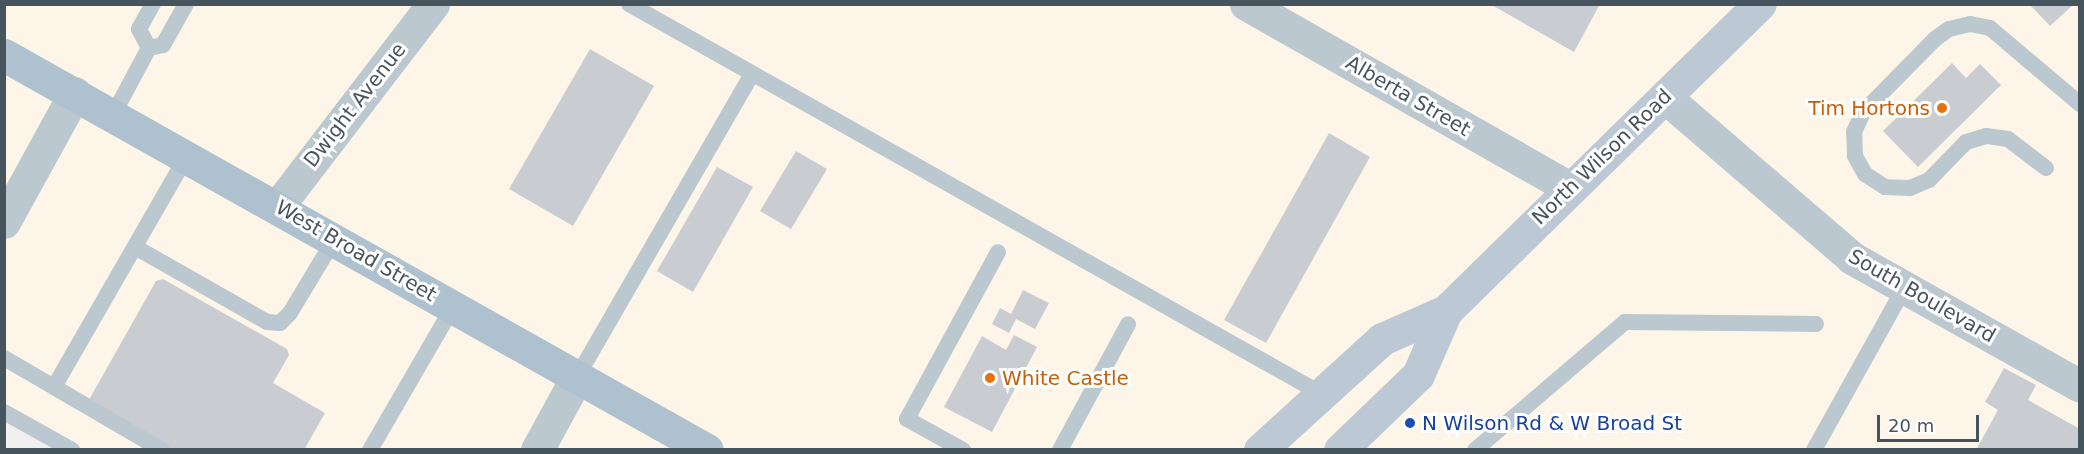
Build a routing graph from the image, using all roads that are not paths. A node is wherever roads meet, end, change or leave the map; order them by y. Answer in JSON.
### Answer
{"nodes":[{"id":1,"x":153,"y":4,"type":"edge"},
{"id":2,"x":186,"y":4,"type":"edge"},
{"id":3,"x":433,"y":4,"type":"edge"},
{"id":4,"x":629,"y":4,"type":"edge"},
{"id":5,"x":1246,"y":4,"type":"edge"},
{"id":6,"x":1760,"y":4,"type":"edge"},
{"id":7,"x":149,"y":48,"type":"junction"},
{"id":8,"x":4,"y":55,"type":"edge"},
{"id":9,"x":752,"y":74,"type":"junction"},
{"id":10,"x":75,"y":93,"type":"junction"},
{"id":11,"x":1665,"y":97,"type":"junction"},
{"id":12,"x":2079,"y":104,"type":"edge"},
{"id":13,"x":113,"y":115,"type":"junction"},
{"id":14,"x":187,"y":156,"type":"junction"},
{"id":15,"x":2046,"y":168,"type":"dead end"},
{"id":16,"x":1570,"y":188,"type":"junction"},
{"id":17,"x":278,"y":206,"type":"junction"},
{"id":18,"x":7,"y":211,"type":"edge"},
{"id":19,"x":334,"y":238,"type":"junction"},
{"id":20,"x":135,"y":248,"type":"junction"},
{"id":21,"x":998,"y":252,"type":"dead end"},
{"id":22,"x":1904,"y":288,"type":"junction"},
{"id":23,"x":453,"y":307,"type":"junction"},
{"id":24,"x":1446,"y":311,"type":"junction"},
{"id":25,"x":1128,"y":324,"type":"dead end"},
{"id":26,"x":1816,"y":324,"type":"dead end"},
{"id":27,"x":4,"y":358,"type":"edge"},
{"id":28,"x":577,"y":377,"type":"junction"},
{"id":29,"x":2079,"y":386,"type":"edge"},
{"id":30,"x":54,"y":387,"type":"junction"},
{"id":31,"x":1320,"y":393,"type":"junction"},
{"id":32,"x":4,"y":412,"type":"edge"},
{"id":33,"x":372,"y":446,"type":"edge"},
{"id":34,"x":72,"y":450,"type":"edge"},
{"id":35,"x":162,"y":450,"type":"edge"},
{"id":36,"x":537,"y":450,"type":"edge"},
{"id":37,"x":707,"y":450,"type":"edge"},
{"id":38,"x":963,"y":450,"type":"edge"},
{"id":39,"x":1060,"y":450,"type":"edge"},
{"id":40,"x":1260,"y":450,"type":"edge"},
{"id":41,"x":1340,"y":450,"type":"edge"},
{"id":42,"x":1475,"y":450,"type":"edge"},
{"id":43,"x":1814,"y":450,"type":"edge"}],
"edges":[{"from":1,"to":7,"type":"lane"},
{"from":2,"to":7,"type":"lane"},
{"from":3,"to":17,"type":"street","name":"Dwight Avenue"},
{"from":4,"to":9,"type":"lane"},
{"from":5,"to":16,"type":"street","name":"Alberta Street"},
{"from":6,"to":11,"type":"main road","name":"North Wilson Road"},
{"from":7,"to":13,"type":"lane"},
{"from":8,"to":10,"type":"main road","name":"West Broad Street"},
{"from":9,"to":28,"type":"lane"},
{"from":9,"to":31,"type":"lane"},
{"from":10,"to":13,"type":"main road","name":"West Broad Street"},
{"from":10,"to":18,"type":"street"},
{"from":11,"to":16,"type":"main road","name":"North Wilson Road"},
{"from":11,"to":22,"type":"street","name":"South Boulevard"},
{"from":12,"to":15,"type":"lane"},
{"from":13,"to":14,"type":"main road","name":"West Broad Street"},
{"from":14,"to":17,"type":"main road","name":"West Broad Street"},
{"from":14,"to":20,"type":"lane"},
{"from":16,"to":24,"type":"main road","name":"North Wilson Road"},
{"from":17,"to":19,"type":"main road","name":"West Broad Street"},
{"from":19,"to":20,"type":"lane"},
{"from":19,"to":23,"type":"main road","name":"West Broad Street"},
{"from":20,"to":30,"type":"lane"},
{"from":21,"to":38,"type":"lane"},
{"from":22,"to":29,"type":"street","name":"South Boulevard"},
{"from":22,"to":43,"type":"lane"},
{"from":23,"to":28,"type":"main road","name":"West Broad Street"},
{"from":23,"to":33,"type":"lane"},
{"from":24,"to":31,"type":"main road","name":"North Wilson Road"},
{"from":24,"to":41,"type":"main road","name":"North Wilson Road"},
{"from":25,"to":39,"type":"lane"},
{"from":26,"to":42,"type":"lane"},
{"from":27,"to":30,"type":"lane"},
{"from":28,"to":36,"type":"street"},
{"from":28,"to":37,"type":"main road","name":"West Broad Street"},
{"from":30,"to":35,"type":"lane"},
{"from":31,"to":40,"type":"main road","name":"North Wilson Road"},
{"from":32,"to":34,"type":"lane"}]}
